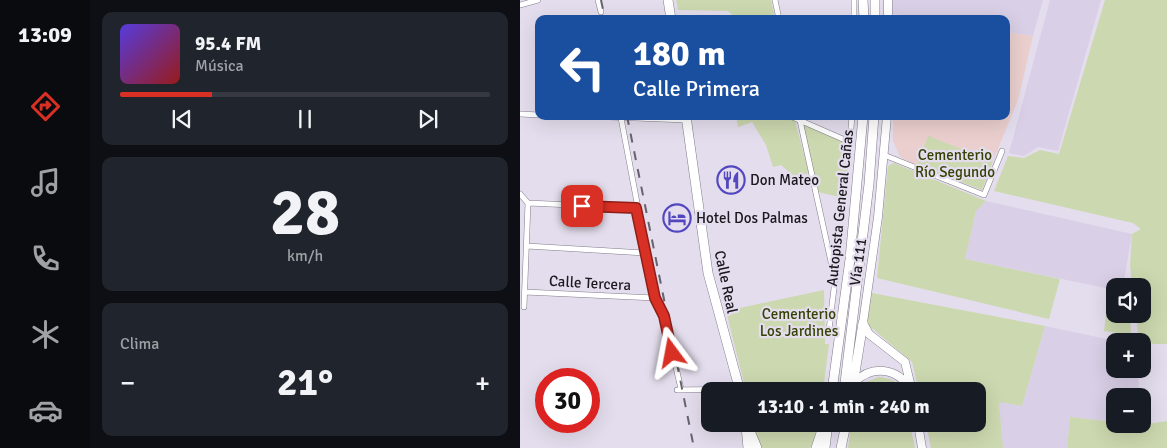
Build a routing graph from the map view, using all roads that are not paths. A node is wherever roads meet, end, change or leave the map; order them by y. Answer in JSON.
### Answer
{"nodes":[{"id":1,"x":521,"y":0,"type":"edge"},
{"id":2,"x":538,"y":0,"type":"edge"},
{"id":3,"x":598,"y":0,"type":"edge"},
{"id":4,"x":668,"y":0,"type":"edge"},
{"id":5,"x":775,"y":0,"type":"edge"},
{"id":6,"x":854,"y":0,"type":"edge"},
{"id":7,"x":863,"y":0,"type":"edge"},
{"id":8,"x":875,"y":0,"type":"edge"},
{"id":9,"x":888,"y":2,"type":"edge"},
{"id":10,"x":520,"y":4,"type":"edge"},
{"id":11,"x":601,"y":12,"type":"dead end"},
{"id":12,"x":670,"y":15,"type":"edge"},
{"id":13,"x":778,"y":15,"type":"edge"},
{"id":14,"x":854,"y":15,"type":"edge"},
{"id":15,"x":864,"y":15,"type":"edge"},
{"id":16,"x":875,"y":15,"type":"edge"},
{"id":17,"x":888,"y":15,"type":"edge"},
{"id":18,"x":520,"y":114,"type":"edge"},
{"id":19,"x":535,"y":115,"type":"edge"},
{"id":20,"x":621,"y":120,"type":"edge"},
{"id":21,"x":686,"y":120,"type":"edge"},
{"id":22,"x":799,"y":120,"type":"edge"},
{"id":23,"x":803,"y":120,"type":"edge"},
{"id":24,"x":852,"y":120,"type":"edge"},
{"id":25,"x":863,"y":120,"type":"edge"},
{"id":26,"x":874,"y":120,"type":"edge"},
{"id":27,"x":887,"y":120,"type":"edge"},
{"id":28,"x":1002,"y":151,"type":"dead end"},
{"id":29,"x":884,"y":156,"type":"junction"},
{"id":30,"x":520,"y":194,"type":"edge"},
{"id":31,"x":528,"y":203,"type":"junction"},
{"id":32,"x":636,"y":208,"type":"junction"},
{"id":33,"x":526,"y":246,"type":"junction"},
{"id":34,"x":645,"y":253,"type":"junction"},
{"id":35,"x":525,"y":292,"type":"junction"},
{"id":36,"x":655,"y":298,"type":"junction"},
{"id":37,"x":524,"y":307,"type":"dead end"},
{"id":38,"x":863,"y":323,"type":"junction"},
{"id":39,"x":829,"y":330,"type":"dead end"},
{"id":40,"x":738,"y":382,"type":"edge"},
{"id":41,"x":832,"y":382,"type":"edge"},
{"id":42,"x":845,"y":382,"type":"edge"},
{"id":43,"x":854,"y":382,"type":"edge"},
{"id":44,"x":857,"y":382,"type":"edge"},
{"id":45,"x":905,"y":382,"type":"edge"},
{"id":46,"x":910,"y":382,"type":"edge"},
{"id":47,"x":701,"y":390,"type":"edge"},
{"id":48,"x":747,"y":432,"type":"edge"},
{"id":49,"x":750,"y":432,"type":"edge"},
{"id":50,"x":821,"y":432,"type":"edge"},
{"id":51,"x":827,"y":432,"type":"edge"},
{"id":52,"x":839,"y":432,"type":"edge"},
{"id":53,"x":844,"y":432,"type":"edge"},
{"id":54,"x":919,"y":432,"type":"edge"},
{"id":55,"x":748,"y":448,"type":"edge"},
{"id":56,"x":757,"y":448,"type":"edge"},
{"id":57,"x":816,"y":448,"type":"edge"},
{"id":58,"x":825,"y":448,"type":"edge"},
{"id":59,"x":837,"y":448,"type":"edge"},
{"id":60,"x":841,"y":448,"type":"edge"},
{"id":61,"x":922,"y":448,"type":"edge"}],
"edges":[{"from":1,"to":10,"type":"street"},
{"from":2,"to":10,"type":"street"},
{"from":3,"to":11,"type":"street"},
{"from":4,"to":12,"type":"main road"},
{"from":5,"to":13,"type":"street"},
{"from":6,"to":14,"type":"street"},
{"from":7,"to":15,"type":"main road"},
{"from":8,"to":16,"type":"main road"},
{"from":9,"to":17,"type":"main road"},
{"from":18,"to":19,"type":"street"},
{"from":20,"to":32,"type":"street"},
{"from":21,"to":40,"type":"main road","name":"Calle Real"},
{"from":22,"to":39,"type":"street"},
{"from":23,"to":24,"type":"street"},
{"from":25,"to":41,"type":"main road","name":"Autopista General Cañas"},
{"from":26,"to":42,"type":"main road"},
{"from":27,"to":29,"type":"main road","name":"Vía 111"},
{"from":28,"to":29,"type":"street"},
{"from":29,"to":38,"type":"main road","name":"Vía 111"},
{"from":30,"to":31,"type":"street"},
{"from":31,"to":32,"type":"street"},
{"from":31,"to":33,"type":"street"},
{"from":32,"to":34,"type":"street"},
{"from":33,"to":34,"type":"street"},
{"from":33,"to":35,"type":"street"},
{"from":34,"to":36,"type":"street"},
{"from":35,"to":36,"type":"street","name":"Calle Tercera"},
{"from":35,"to":37,"type":"street"},
{"from":36,"to":47,"type":"street"},
{"from":38,"to":43,"type":"main road"},
{"from":38,"to":46,"type":"main road"},
{"from":44,"to":45,"type":"main road"},
{"from":48,"to":55,"type":"main road"},
{"from":49,"to":56,"type":"main road"},
{"from":50,"to":57,"type":"main road"},
{"from":51,"to":58,"type":"main road"},
{"from":52,"to":59,"type":"main road"},
{"from":53,"to":60,"type":"main road"},
{"from":54,"to":61,"type":"main road"}]}
